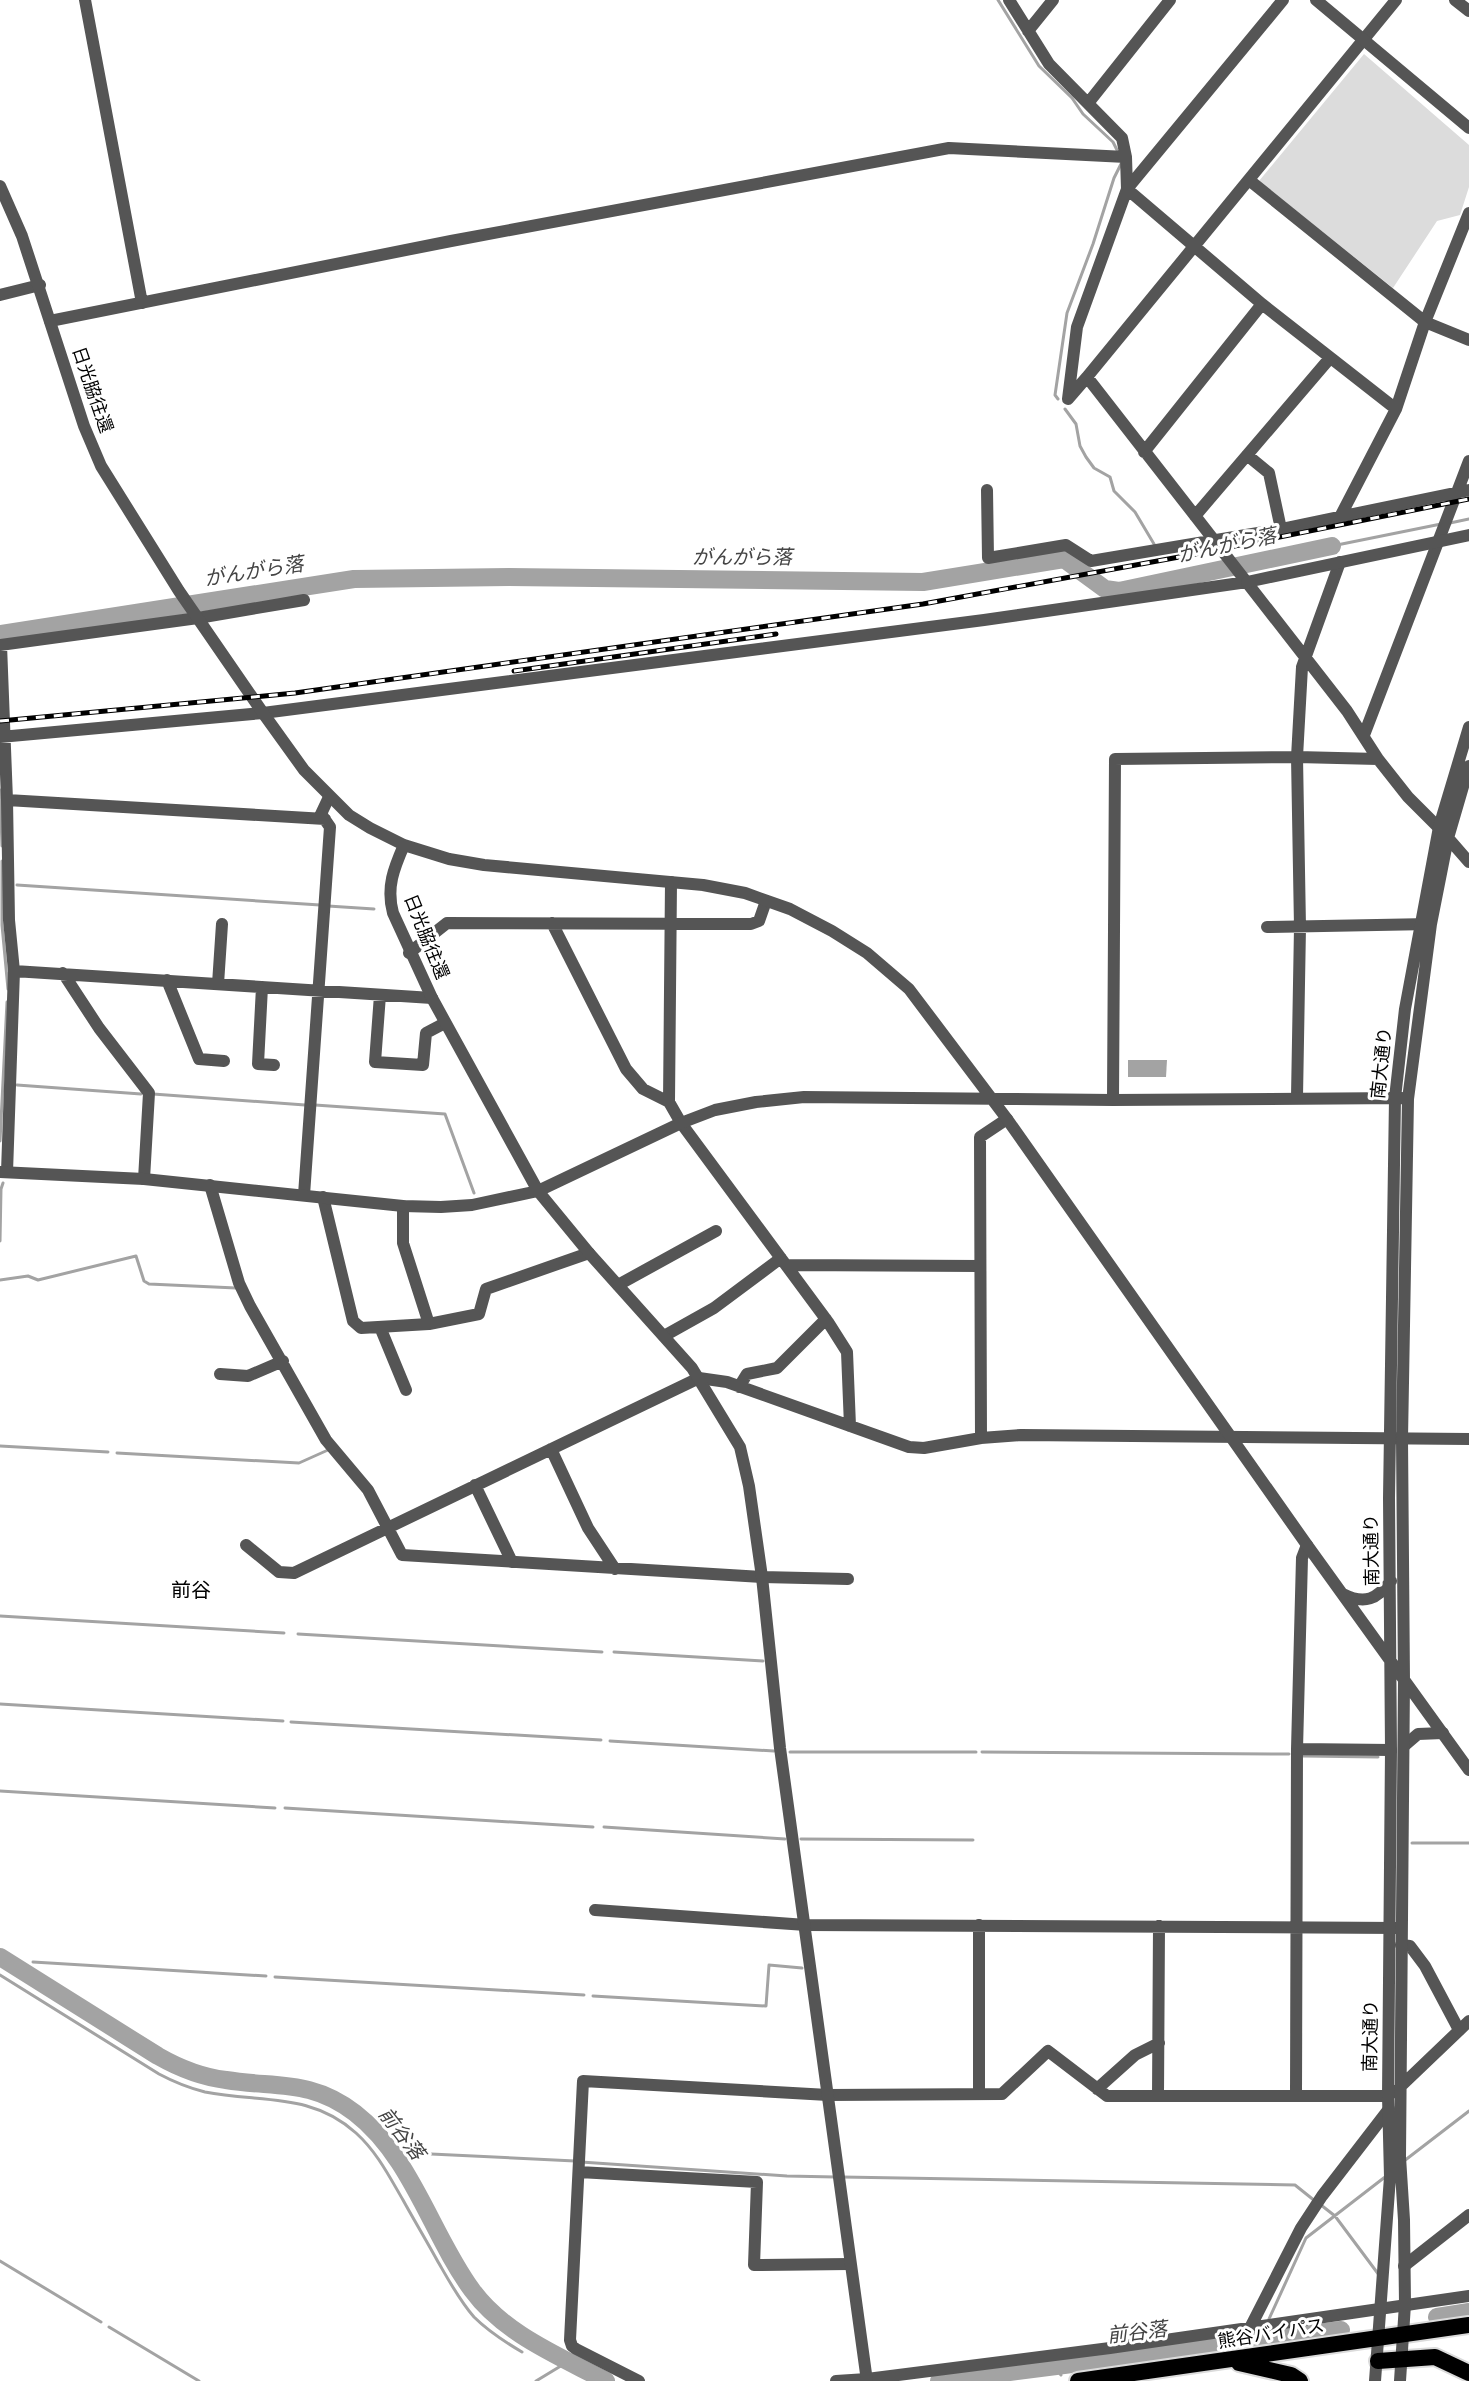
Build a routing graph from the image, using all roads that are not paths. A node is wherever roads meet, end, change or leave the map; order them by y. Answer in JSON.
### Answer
{"nodes":[{"id":1,"x":85,"y":0,"type":"edge"},
{"id":2,"x":1009,"y":0,"type":"edge"},
{"id":3,"x":1053,"y":0,"type":"edge"},
{"id":4,"x":1170,"y":0,"type":"edge"},
{"id":5,"x":1283,"y":0,"type":"edge"},
{"id":6,"x":1316,"y":0,"type":"edge"},
{"id":7,"x":1396,"y":0,"type":"edge"},
{"id":8,"x":1455,"y":0,"type":"edge"},
{"id":9,"x":1469,"y":11,"type":"edge"},
{"id":10,"x":1028,"y":31,"type":"junction"},
{"id":11,"x":1364,"y":38,"type":"junction"},
{"id":12,"x":1089,"y":102,"type":"junction"},
{"id":13,"x":1469,"y":128,"type":"edge"},
{"id":14,"x":1126,"y":157,"type":"junction"},
{"id":15,"x":1249,"y":180,"type":"junction"},
{"id":16,"x":0,"y":186,"type":"edge"},
{"id":17,"x":1127,"y":189,"type":"junction"},
{"id":18,"x":1469,"y":213,"type":"edge"},
{"id":19,"x":1194,"y":245,"type":"junction"},
{"id":20,"x":40,"y":285,"type":"junction"},
{"id":21,"x":0,"y":295,"type":"edge"},
{"id":22,"x":142,"y":303,"type":"junction"},
{"id":23,"x":1262,"y":304,"type":"junction"},
{"id":24,"x":50,"y":321,"type":"junction"},
{"id":25,"x":1425,"y":322,"type":"junction"},
{"id":26,"x":1469,"y":340,"type":"edge"},
{"id":27,"x":1330,"y":358,"type":"junction"},
{"id":28,"x":1087,"y":377,"type":"junction"},
{"id":29,"x":1396,"y":409,"type":"junction"},
{"id":30,"x":1144,"y":452,"type":"junction"},
{"id":31,"x":1247,"y":455,"type":"junction"},
{"id":32,"x":1469,"y":462,"type":"edge"},
{"id":33,"x":987,"y":490,"type":"dead end"},
{"id":34,"x":1463,"y":492,"type":"edge"},
{"id":35,"x":1195,"y":516,"type":"junction"},
{"id":36,"x":1340,"y":517,"type":"junction"},
{"id":37,"x":1281,"y":529,"type":"junction"},
{"id":38,"x":1469,"y":535,"type":"edge"},
{"id":39,"x":1213,"y":540,"type":"junction"},
{"id":40,"x":1437,"y":542,"type":"junction"},
{"id":41,"x":1340,"y":562,"type":"junction"},
{"id":42,"x":1247,"y":582,"type":"junction"},
{"id":43,"x":304,"y":600,"type":"dead end"},
{"id":44,"x":196,"y":615,"type":"junction"},
{"id":45,"x":1,"y":645,"type":"edge"},
{"id":46,"x":1304,"y":658,"type":"junction"},
{"id":47,"x":263,"y":713,"type":"junction"},
{"id":48,"x":1469,"y":727,"type":"edge"},
{"id":49,"x":1364,"y":735,"type":"junction"},
{"id":50,"x":2,"y":737,"type":"edge"},
{"id":51,"x":1297,"y":757,"type":"junction"},
{"id":52,"x":1378,"y":759,"type":"junction"},
{"id":53,"x":1469,"y":765,"type":"edge"},
{"id":54,"x":329,"y":797,"type":"junction"},
{"id":55,"x":8,"y":800,"type":"junction"},
{"id":56,"x":325,"y":819,"type":"junction"},
{"id":57,"x":1439,"y":827,"type":"junction"},
{"id":58,"x":1448,"y":838,"type":"junction"},
{"id":59,"x":404,"y":845,"type":"junction"},
{"id":60,"x":4,"y":853,"type":"edge"},
{"id":61,"x":1469,"y":861,"type":"edge"},
{"id":62,"x":671,"y":882,"type":"junction"},
{"id":63,"x":766,"y":900,"type":"junction"},
{"id":64,"x":552,"y":923,"type":"junction"},
{"id":65,"x":222,"y":924,"type":"dead end"},
{"id":66,"x":671,"y":924,"type":"junction"},
{"id":67,"x":1425,"y":925,"type":"junction"},
{"id":68,"x":1267,"y":927,"type":"dead end"},
{"id":69,"x":1300,"y":927,"type":"junction"},
{"id":70,"x":409,"y":953,"type":"junction"},
{"id":71,"x":14,"y":971,"type":"junction"},
{"id":72,"x":63,"y":973,"type":"junction"},
{"id":73,"x":167,"y":980,"type":"junction"},
{"id":74,"x":218,"y":984,"type":"junction"},
{"id":75,"x":262,"y":987,"type":"junction"},
{"id":76,"x":319,"y":991,"type":"junction"},
{"id":77,"x":0,"y":995,"type":"edge"},
{"id":78,"x":380,"y":995,"type":"junction"},
{"id":79,"x":14,"y":996,"type":"junction"},
{"id":80,"x":432,"y":998,"type":"junction"},
{"id":81,"x":445,"y":1023,"type":"junction"},
{"id":82,"x":224,"y":1061,"type":"dead end"},
{"id":83,"x":274,"y":1065,"type":"dead end"},
{"id":84,"x":1297,"y":1097,"type":"junction"},
{"id":85,"x":992,"y":1098,"type":"junction"},
{"id":86,"x":1395,"y":1098,"type":"junction"},
{"id":87,"x":1408,"y":1099,"type":"junction"},
{"id":88,"x":1113,"y":1100,"type":"junction"},
{"id":89,"x":669,"y":1102,"type":"junction"},
{"id":90,"x":1007,"y":1119,"type":"junction"},
{"id":91,"x":681,"y":1123,"type":"junction"},
{"id":92,"x":3,"y":1172,"type":"edge"},
{"id":93,"x":144,"y":1179,"type":"junction"},
{"id":94,"x":210,"y":1185,"type":"junction"},
{"id":95,"x":538,"y":1191,"type":"junction"},
{"id":96,"x":304,"y":1195,"type":"junction"},
{"id":97,"x":322,"y":1197,"type":"junction"},
{"id":98,"x":403,"y":1206,"type":"junction"},
{"id":99,"x":716,"y":1231,"type":"dead end"},
{"id":100,"x":589,"y":1254,"type":"junction"},
{"id":101,"x":784,"y":1262,"type":"junction"},
{"id":102,"x":980,"y":1266,"type":"junction"},
{"id":103,"x":618,"y":1285,"type":"junction"},
{"id":104,"x":826,"y":1319,"type":"junction"},
{"id":105,"x":429,"y":1324,"type":"junction"},
{"id":106,"x":380,"y":1327,"type":"junction"},
{"id":107,"x":664,"y":1336,"type":"junction"},
{"id":108,"x":283,"y":1361,"type":"junction"},
{"id":109,"x":220,"y":1374,"type":"dead end"},
{"id":110,"x":699,"y":1378,"type":"junction"},
{"id":111,"x":739,"y":1387,"type":"junction"},
{"id":112,"x":406,"y":1390,"type":"dead end"},
{"id":113,"x":850,"y":1426,"type":"junction"},
{"id":114,"x":1231,"y":1436,"type":"junction"},
{"id":115,"x":981,"y":1438,"type":"junction"},
{"id":116,"x":1397,"y":1439,"type":"junction"},
{"id":117,"x":1469,"y":1439,"type":"edge"},
{"id":118,"x":551,"y":1449,"type":"junction"},
{"id":119,"x":475,"y":1485,"type":"junction"},
{"id":120,"x":387,"y":1528,"type":"junction"},
{"id":121,"x":246,"y":1545,"type":"dead end"},
{"id":122,"x":1307,"y":1545,"type":"junction"},
{"id":123,"x":512,"y":1562,"type":"junction"},
{"id":124,"x":615,"y":1569,"type":"junction"},
{"id":125,"x":762,"y":1577,"type":"junction"},
{"id":126,"x":848,"y":1579,"type":"dead end"},
{"id":127,"x":1391,"y":1581,"type":"junction"},
{"id":128,"x":1342,"y":1594,"type":"junction"},
{"id":129,"x":1391,"y":1661,"type":"junction"},
{"id":130,"x":1404,"y":1680,"type":"junction"},
{"id":131,"x":1443,"y":1734,"type":"junction"},
{"id":132,"x":1398,"y":1748,"type":"junction"},
{"id":133,"x":1297,"y":1749,"type":"junction"},
{"id":134,"x":1462,"y":1752,"type":"edge"},
{"id":135,"x":1469,"y":1770,"type":"edge"},
{"id":136,"x":594,"y":1910,"type":"dead end"},
{"id":137,"x":806,"y":1925,"type":"junction"},
{"id":138,"x":979,"y":1925,"type":"junction"},
{"id":139,"x":1159,"y":1926,"type":"junction"},
{"id":140,"x":1296,"y":1926,"type":"junction"},
{"id":141,"x":1396,"y":1928,"type":"junction"},
{"id":142,"x":1401,"y":1945,"type":"junction"},
{"id":143,"x":1464,"y":2025,"type":"edge"},
{"id":144,"x":1159,"y":2043,"type":"junction"},
{"id":145,"x":1400,"y":2087,"type":"junction"},
{"id":146,"x":1097,"y":2089,"type":"junction"},
{"id":147,"x":979,"y":2094,"type":"junction"},
{"id":148,"x":828,"y":2095,"type":"junction"},
{"id":149,"x":1158,"y":2096,"type":"junction"},
{"id":150,"x":1296,"y":2096,"type":"junction"},
{"id":151,"x":1388,"y":2096,"type":"junction"},
{"id":152,"x":1389,"y":2109,"type":"junction"},
{"id":153,"x":1395,"y":2168,"type":"junction"},
{"id":154,"x":580,"y":2170,"type":"junction"},
{"id":155,"x":1469,"y":2215,"type":"edge"},
{"id":156,"x":850,"y":2264,"type":"junction"},
{"id":157,"x":1404,"y":2266,"type":"junction"},
{"id":158,"x":1469,"y":2296,"type":"edge"},
{"id":159,"x":1405,"y":2304,"type":"junction"},
{"id":160,"x":1381,"y":2310,"type":"junction"},
{"id":161,"x":1469,"y":2325,"type":"edge"},
{"id":162,"x":1251,"y":2326,"type":"junction"},
{"id":163,"x":1403,"y":2334,"type":"junction"},
{"id":164,"x":1380,"y":2337,"type":"junction"},
{"id":165,"x":1402,"y":2359,"type":"junction"},
{"id":166,"x":1227,"y":2360,"type":"junction"},
{"id":167,"x":1377,"y":2361,"type":"junction"},
{"id":168,"x":1469,"y":2373,"type":"edge"},
{"id":169,"x":867,"y":2380,"type":"edge"},
{"id":170,"x":639,"y":2381,"type":"edge"},
{"id":171,"x":836,"y":2381,"type":"edge"},
{"id":172,"x":1078,"y":2381,"type":"edge"},
{"id":173,"x":1300,"y":2381,"type":"edge"},
{"id":174,"x":1375,"y":2381,"type":"edge"},
{"id":175,"x":1400,"y":2381,"type":"edge"}],
"edges":[{"from":1,"to":22,"type":"street"},
{"from":2,"to":10,"type":"street"},
{"from":3,"to":10,"type":"street"},
{"from":4,"to":12,"type":"street"},
{"from":5,"to":17,"type":"street"},
{"from":6,"to":11,"type":"street"},
{"from":7,"to":11,"type":"street"},
{"from":8,"to":9,"type":"street"},
{"from":10,"to":12,"type":"street"},
{"from":11,"to":13,"type":"street"},
{"from":11,"to":15,"type":"street"},
{"from":12,"to":14,"type":"street"},
{"from":14,"to":17,"type":"street"},
{"from":14,"to":22,"type":"street"},
{"from":15,"to":19,"type":"street"},
{"from":15,"to":25,"type":"street"},
{"from":16,"to":20,"type":"street","name":"日光脇往還"},
{"from":17,"to":19,"type":"street"},
{"from":17,"to":28,"type":"street"},
{"from":18,"to":25,"type":"street"},
{"from":19,"to":23,"type":"street"},
{"from":19,"to":28,"type":"street"},
{"from":20,"to":21,"type":"street"},
{"from":20,"to":24,"type":"street","name":"日光脇往還"},
{"from":22,"to":24,"type":"street"},
{"from":23,"to":27,"type":"street"},
{"from":23,"to":30,"type":"street"},
{"from":24,"to":44,"type":"street","name":"日光脇往還"},
{"from":25,"to":26,"type":"street"},
{"from":25,"to":29,"type":"street"},
{"from":27,"to":29,"type":"street"},
{"from":27,"to":31,"type":"street"},
{"from":28,"to":30,"type":"street"},
{"from":29,"to":36,"type":"street"},
{"from":30,"to":35,"type":"street"},
{"from":31,"to":35,"type":"street"},
{"from":31,"to":37,"type":"street"},
{"from":32,"to":34,"type":"street"},
{"from":33,"to":39,"type":"street"},
{"from":34,"to":36,"type":"street"},
{"from":34,"to":40,"type":"street"},
{"from":35,"to":39,"type":"street"},
{"from":36,"to":37,"type":"street"},
{"from":37,"to":39,"type":"street"},
{"from":38,"to":40,"type":"street"},
{"from":39,"to":42,"type":"street"},
{"from":40,"to":41,"type":"street"},
{"from":40,"to":49,"type":"street"},
{"from":41,"to":42,"type":"street"},
{"from":41,"to":46,"type":"street"},
{"from":42,"to":46,"type":"street"},
{"from":42,"to":47,"type":"street"},
{"from":43,"to":44,"type":"street"},
{"from":44,"to":45,"type":"street"},
{"from":44,"to":47,"type":"street"},
{"from":45,"to":50,"type":"street"},
{"from":46,"to":49,"type":"street"},
{"from":46,"to":51,"type":"street"},
{"from":47,"to":50,"type":"street"},
{"from":47,"to":54,"type":"street"},
{"from":48,"to":57,"type":"street","name":"南大通り"},
{"from":49,"to":52,"type":"street"},
{"from":50,"to":55,"type":"street"},
{"from":51,"to":52,"type":"street"},
{"from":51,"to":69,"type":"street"},
{"from":51,"to":88,"type":"street"},
{"from":52,"to":57,"type":"street"},
{"from":53,"to":58,"type":"street","name":"南大通り"},
{"from":54,"to":56,"type":"street"},
{"from":54,"to":59,"type":"street"},
{"from":55,"to":56,"type":"street"},
{"from":55,"to":60,"type":"street"},
{"from":56,"to":76,"type":"street"},
{"from":57,"to":58,"type":"street"},
{"from":57,"to":67,"type":"street","name":"南大通り"},
{"from":58,"to":61,"type":"street"},
{"from":58,"to":67,"type":"street","name":"南大通り"},
{"from":59,"to":62,"type":"street"},
{"from":59,"to":70,"type":"street","name":"日光脇往還"},
{"from":60,"to":71,"type":"street"},
{"from":62,"to":63,"type":"street"},
{"from":62,"to":66,"type":"street"},
{"from":63,"to":66,"type":"street"},
{"from":63,"to":85,"type":"street"},
{"from":64,"to":66,"type":"street"},
{"from":64,"to":70,"type":"street"},
{"from":64,"to":89,"type":"street"},
{"from":65,"to":74,"type":"street"},
{"from":66,"to":89,"type":"street"},
{"from":67,"to":69,"type":"street"},
{"from":67,"to":86,"type":"street","name":"南大通り"},
{"from":67,"to":87,"type":"street","name":"南大通り"},
{"from":68,"to":69,"type":"street"},
{"from":69,"to":84,"type":"street"},
{"from":70,"to":80,"type":"street","name":"日光脇往還"},
{"from":71,"to":72,"type":"street"},
{"from":71,"to":79,"type":"street"},
{"from":72,"to":73,"type":"street"},
{"from":72,"to":93,"type":"street"},
{"from":73,"to":74,"type":"street"},
{"from":73,"to":82,"type":"street"},
{"from":74,"to":75,"type":"street"},
{"from":75,"to":76,"type":"street"},
{"from":75,"to":83,"type":"street"},
{"from":76,"to":78,"type":"street"},
{"from":76,"to":96,"type":"street"},
{"from":77,"to":79,"type":"street"},
{"from":78,"to":80,"type":"street"},
{"from":78,"to":81,"type":"street"},
{"from":79,"to":92,"type":"street"},
{"from":80,"to":81,"type":"street","name":"日光脇往還"},
{"from":81,"to":95,"type":"street","name":"日光脇往還"},
{"from":84,"to":86,"type":"street"},
{"from":84,"to":88,"type":"street"},
{"from":85,"to":88,"type":"street"},
{"from":85,"to":90,"type":"street"},
{"from":85,"to":91,"type":"street"},
{"from":86,"to":87,"type":"street"},
{"from":86,"to":116,"type":"street","name":"南大通り"},
{"from":87,"to":116,"type":"street","name":"南大通り"},
{"from":89,"to":91,"type":"street"},
{"from":90,"to":102,"type":"street"},
{"from":90,"to":114,"type":"street"},
{"from":91,"to":95,"type":"street"},
{"from":91,"to":101,"type":"street"},
{"from":92,"to":93,"type":"street"},
{"from":93,"to":94,"type":"street"},
{"from":94,"to":96,"type":"street"},
{"from":94,"to":108,"type":"street"},
{"from":95,"to":98,"type":"street"},
{"from":95,"to":100,"type":"street","name":"日光脇往還"},
{"from":96,"to":97,"type":"street"},
{"from":97,"to":98,"type":"street"},
{"from":97,"to":106,"type":"street"},
{"from":98,"to":105,"type":"street"},
{"from":99,"to":103,"type":"street"},
{"from":100,"to":103,"type":"street","name":"日光脇往還"},
{"from":100,"to":105,"type":"street"},
{"from":101,"to":102,"type":"street"},
{"from":101,"to":104,"type":"street"},
{"from":101,"to":107,"type":"street"},
{"from":102,"to":115,"type":"street"},
{"from":103,"to":107,"type":"street","name":"日光脇往還"},
{"from":104,"to":111,"type":"street"},
{"from":104,"to":113,"type":"street"},
{"from":105,"to":106,"type":"street"},
{"from":106,"to":112,"type":"street"},
{"from":107,"to":110,"type":"street","name":"日光脇往還"},
{"from":108,"to":109,"type":"street"},
{"from":108,"to":120,"type":"street"},
{"from":110,"to":111,"type":"street"},
{"from":110,"to":118,"type":"street"},
{"from":110,"to":125,"type":"street","name":"日光脇往還"},
{"from":111,"to":113,"type":"street"},
{"from":113,"to":115,"type":"street"},
{"from":114,"to":115,"type":"street"},
{"from":114,"to":116,"type":"street"},
{"from":114,"to":122,"type":"street"},
{"from":116,"to":117,"type":"street"},
{"from":116,"to":127,"type":"street","name":"南大通り"},
{"from":116,"to":130,"type":"street","name":"南大通り"},
{"from":118,"to":119,"type":"street"},
{"from":118,"to":124,"type":"street"},
{"from":119,"to":120,"type":"street"},
{"from":119,"to":123,"type":"street"},
{"from":120,"to":121,"type":"street"},
{"from":120,"to":123,"type":"street"},
{"from":122,"to":128,"type":"street"},
{"from":122,"to":133,"type":"street"},
{"from":123,"to":124,"type":"street"},
{"from":124,"to":125,"type":"street"},
{"from":125,"to":126,"type":"street"},
{"from":125,"to":137,"type":"street","name":"日光脇往還"},
{"from":127,"to":128,"type":"street"},
{"from":127,"to":129,"type":"street","name":"南大通り"},
{"from":128,"to":129,"type":"street"},
{"from":129,"to":130,"type":"street"},
{"from":129,"to":132,"type":"street","name":"南大通り"},
{"from":130,"to":131,"type":"street"},
{"from":130,"to":132,"type":"street","name":"南大通り"},
{"from":131,"to":132,"type":"street"},
{"from":131,"to":134,"type":"street"},
{"from":132,"to":133,"type":"street"},
{"from":132,"to":141,"type":"street","name":"南大通り"},
{"from":133,"to":140,"type":"street"},
{"from":134,"to":135,"type":"street"},
{"from":136,"to":137,"type":"street"},
{"from":137,"to":138,"type":"street"},
{"from":137,"to":148,"type":"street","name":"日光脇往還"},
{"from":138,"to":139,"type":"street"},
{"from":138,"to":147,"type":"street"},
{"from":139,"to":140,"type":"street"},
{"from":139,"to":144,"type":"street"},
{"from":140,"to":141,"type":"street"},
{"from":140,"to":150,"type":"street"},
{"from":141,"to":142,"type":"street","name":"南大通り"},
{"from":141,"to":151,"type":"street","name":"南大通り"},
{"from":142,"to":143,"type":"street"},
{"from":142,"to":145,"type":"street","name":"南大通り"},
{"from":143,"to":145,"type":"street"},
{"from":144,"to":146,"type":"street"},
{"from":144,"to":149,"type":"street"},
{"from":145,"to":151,"type":"street"},
{"from":145,"to":153,"type":"street","name":"南大通り"},
{"from":146,"to":147,"type":"street"},
{"from":146,"to":149,"type":"street"},
{"from":147,"to":148,"type":"street"},
{"from":148,"to":154,"type":"street"},
{"from":148,"to":156,"type":"street","name":"日光脇往還"},
{"from":149,"to":150,"type":"street"},
{"from":150,"to":151,"type":"street"},
{"from":151,"to":152,"type":"street","name":"南大通り"},
{"from":152,"to":153,"type":"street","name":"南大通り"},
{"from":152,"to":162,"type":"street"},
{"from":153,"to":157,"type":"street","name":"南大通り"},
{"from":153,"to":160,"type":"street","name":"南大通り"},
{"from":154,"to":156,"type":"street"},
{"from":154,"to":170,"type":"street"},
{"from":155,"to":157,"type":"street"},
{"from":156,"to":169,"type":"street","name":"日光脇往還"},
{"from":157,"to":159,"type":"street","name":"南大通り"},
{"from":158,"to":159,"type":"street"},
{"from":159,"to":160,"type":"street"},
{"from":159,"to":163,"type":"street","name":"南大通り"},
{"from":160,"to":162,"type":"street"},
{"from":160,"to":164,"type":"street","name":"南大通り"},
{"from":161,"to":163,"type":"highway","name":"熊谷バイパス"},
{"from":162,"to":169,"type":"street"},
{"from":163,"to":164,"type":"highway","name":"熊谷バイパス"},
{"from":163,"to":165,"type":"street","name":"南大通り"},
{"from":164,"to":166,"type":"highway","name":"熊谷バイパス"},
{"from":164,"to":167,"type":"street","name":"南大通り"},
{"from":165,"to":167,"type":"highway"},
{"from":165,"to":168,"type":"highway"},
{"from":165,"to":175,"type":"street","name":"南大通り"},
{"from":166,"to":172,"type":"highway","name":"熊谷バイパス"},
{"from":166,"to":173,"type":"highway"},
{"from":167,"to":174,"type":"street","name":"南大通り"},
{"from":169,"to":171,"type":"street"}]}
